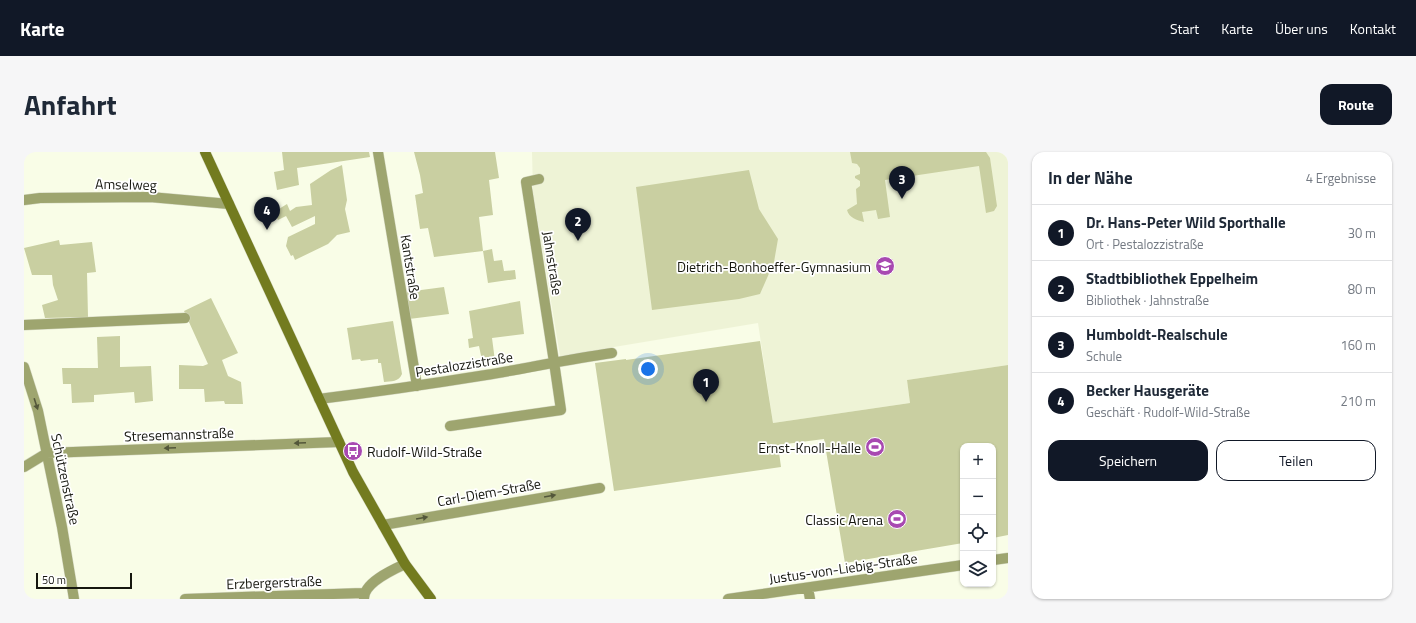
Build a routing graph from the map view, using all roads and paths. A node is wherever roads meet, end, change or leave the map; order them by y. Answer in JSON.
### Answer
{"nodes":[{"id":1,"x":205,"y":152,"type":"edge"},
{"id":2,"x":378,"y":152,"type":"edge"},
{"id":3,"x":539,"y":179,"type":"dead end"},
{"id":4,"x":24,"y":200,"type":"edge"},
{"id":5,"x":228,"y":204,"type":"junction"},
{"id":6,"x":184,"y":318,"type":"dead end"},
{"id":7,"x":24,"y":325,"type":"edge"},
{"id":8,"x":612,"y":353,"type":"dead end"},
{"id":9,"x":554,"y":362,"type":"junction"},
{"id":10,"x":24,"y":367,"type":"edge"},
{"id":11,"x":417,"y":386,"type":"junction"},
{"id":12,"x":319,"y":399,"type":"junction"},
{"id":13,"x":450,"y":426,"type":"dead end"},
{"id":14,"x":339,"y":442,"type":"junction"},
{"id":15,"x":46,"y":453,"type":"junction"},
{"id":16,"x":24,"y":467,"type":"edge"},
{"id":17,"x":600,"y":488,"type":"dead end"},
{"id":18,"x":383,"y":525,"type":"junction"},
{"id":19,"x":1008,"y":558,"type":"edge"},
{"id":20,"x":996,"y":560,"type":"edge"},
{"id":21,"x":405,"y":564,"type":"junction"},
{"id":22,"x":960,"y":565,"type":"edge"},
{"id":23,"x":808,"y":588,"type":"junction"},
{"id":24,"x":363,"y":596,"type":"edge"},
{"id":25,"x":74,"y":599,"type":"edge"},
{"id":26,"x":185,"y":599,"type":"edge"},
{"id":27,"x":431,"y":599,"type":"edge"},
{"id":28,"x":728,"y":599,"type":"edge"},
{"id":29,"x":810,"y":599,"type":"edge"}],
"edges":[{"from":1,"to":5,"type":"street"},
{"from":2,"to":11,"type":"street","name":"Kantstraße"},
{"from":3,"to":9,"type":"street","name":"Jahnstraße"},
{"from":4,"to":5,"type":"street","name":"Amselweg"},
{"from":5,"to":12,"type":"street"},
{"from":6,"to":7,"type":"street"},
{"from":8,"to":9,"type":"street","name":"Pestalozzistraße"},
{"from":9,"to":11,"type":"street","name":"Pestalozzistraße"},
{"from":9,"to":13,"type":"street"},
{"from":10,"to":15,"type":"street","name":"Schützenstraße","one_way":true},
{"from":11,"to":12,"type":"street","name":"Pestalozzistraße"},
{"from":12,"to":14,"type":"street"},
{"from":14,"to":15,"type":"street","name":"Stresemannstraße","one_way":true},
{"from":14,"to":18,"type":"street"},
{"from":15,"to":16,"type":"street"},
{"from":15,"to":25,"type":"street","name":"Schützenstraße"},
{"from":18,"to":17,"type":"street","name":"Carl-Diem-Straße","one_way":true},
{"from":18,"to":21,"type":"street"},
{"from":19,"to":20,"type":"street"},
{"from":21,"to":24,"type":"street"},
{"from":21,"to":27,"type":"street"},
{"from":22,"to":23,"type":"street","name":"Justus-von-Liebig-Straße"},
{"from":23,"to":28,"type":"street","name":"Justus-von-Liebig-Straße"},
{"from":23,"to":29,"type":"street"},
{"from":24,"to":26,"type":"street","name":"Erzbergerstraße"}]}
